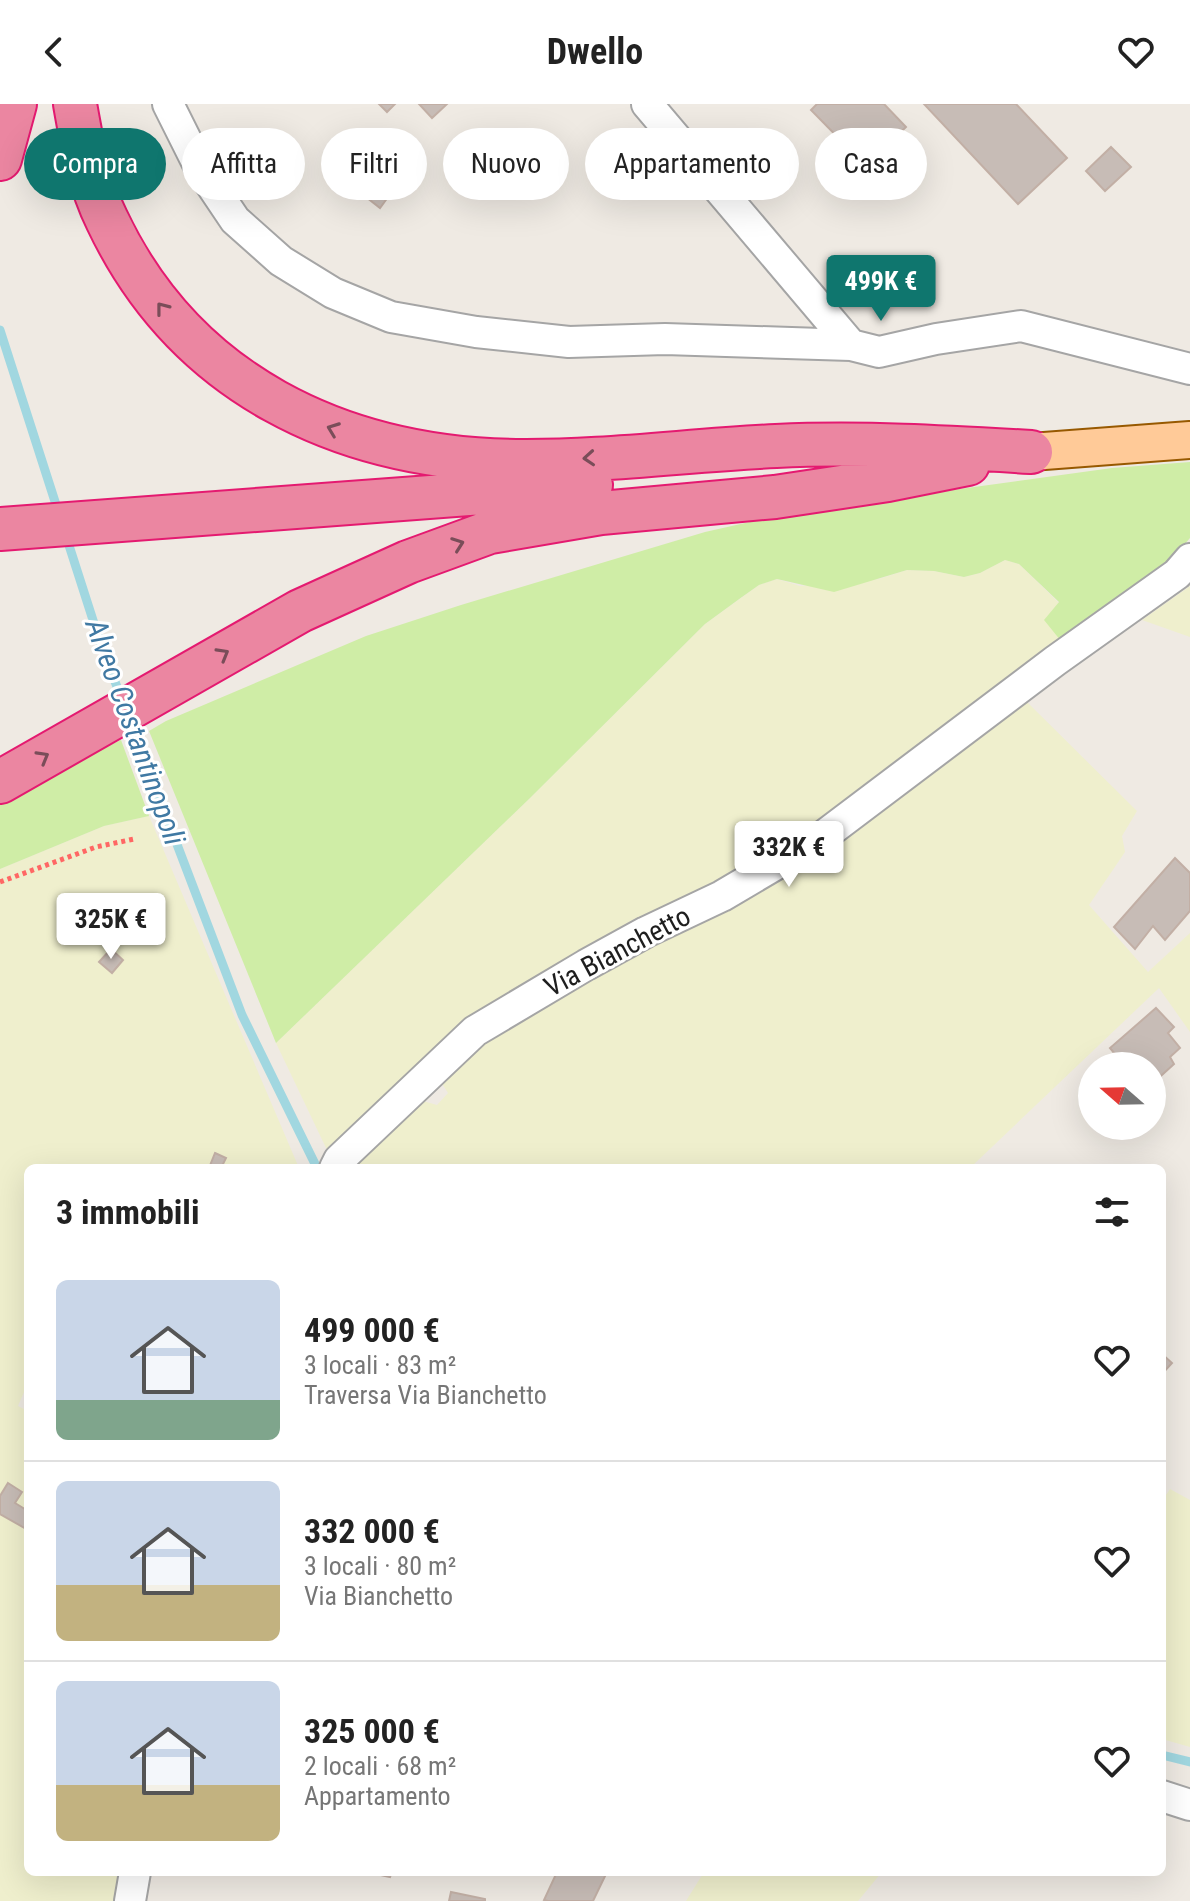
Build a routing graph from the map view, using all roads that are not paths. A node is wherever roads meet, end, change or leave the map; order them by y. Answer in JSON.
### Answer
{"nodes":[{"id":1,"x":15,"y":104,"type":"edge"},
{"id":2,"x":75,"y":104,"type":"edge"},
{"id":3,"x":168,"y":104,"type":"edge"},
{"id":4,"x":647,"y":104,"type":"edge"},
{"id":5,"x":0,"y":159,"type":"edge"},
{"id":6,"x":837,"y":345,"type":"junction"},
{"id":7,"x":1190,"y":369,"type":"edge"},
{"id":8,"x":1190,"y":440,"type":"edge"},
{"id":9,"x":1031,"y":452,"type":"junction"},
{"id":10,"x":0,"y":529,"type":"edge"},
{"id":11,"x":1190,"y":559,"type":"edge"},
{"id":12,"x":0,"y":782,"type":"edge"},
{"id":13,"x":337,"y":1164,"type":"edge"},
{"id":14,"x":1166,"y":1797,"type":"edge"},
{"id":15,"x":1190,"y":1805,"type":"edge"},
{"id":16,"x":134,"y":1876,"type":"edge"},
{"id":17,"x":130,"y":1901,"type":"edge"}],
"edges":[{"from":1,"to":5,"type":"highway"},
{"from":9,"to":2,"type":"highway","one_way":true},
{"from":3,"to":6,"type":"street"},
{"from":4,"to":6,"type":"street"},
{"from":6,"to":7,"type":"street"},
{"from":8,"to":9,"type":"main road"},
{"from":9,"to":10,"type":"highway"},
{"from":12,"to":9,"type":"highway","one_way":true},
{"from":11,"to":13,"type":"street","name":"Via Bianchetto"},
{"from":14,"to":15,"type":"street"},
{"from":16,"to":17,"type":"street"}]}
